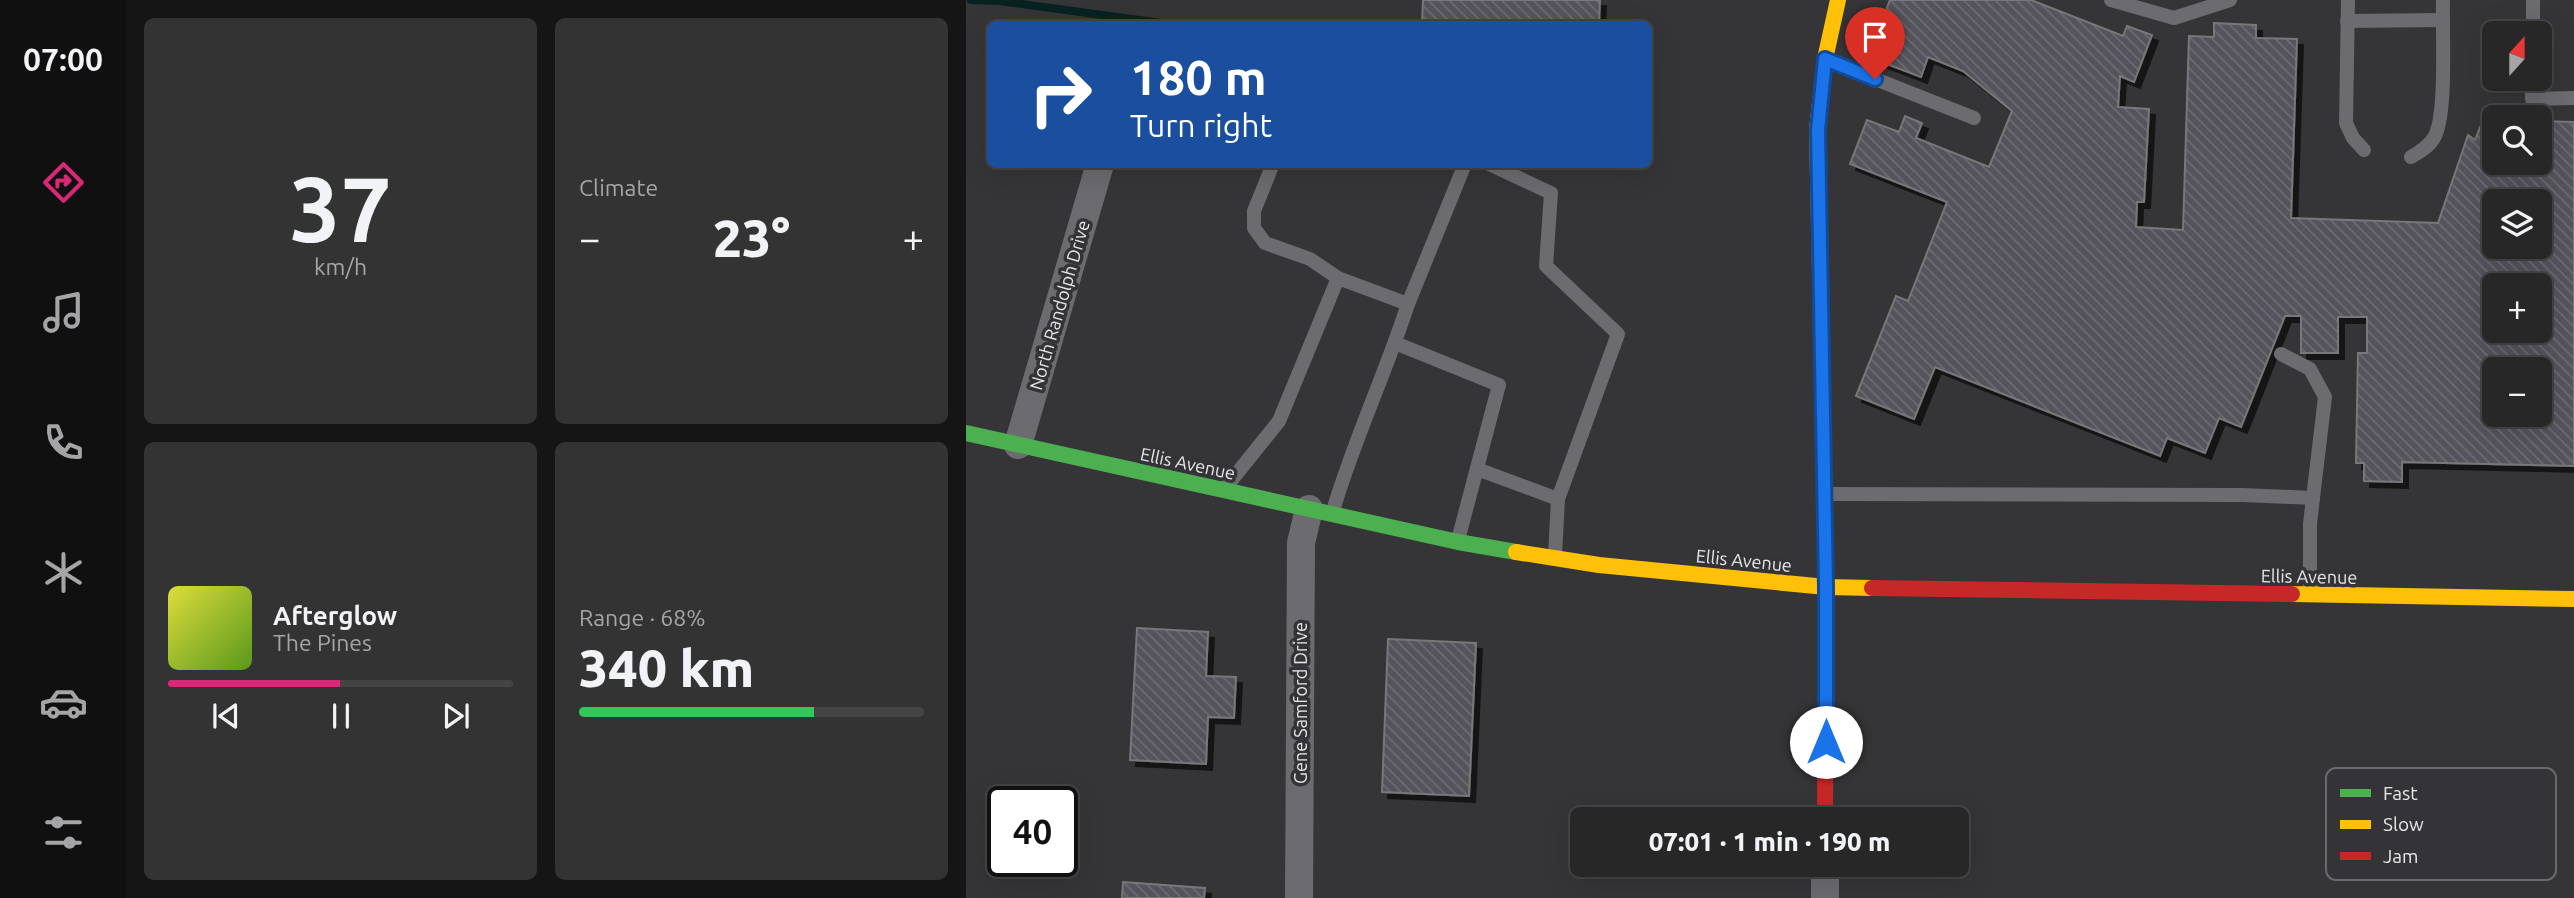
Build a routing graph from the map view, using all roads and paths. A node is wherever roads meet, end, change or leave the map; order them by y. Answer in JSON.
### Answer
{"nodes":[{"id":1,"x":1838,"y":0,"type":"edge"},
{"id":2,"x":2111,"y":0,"type":"edge"},
{"id":3,"x":2230,"y":0,"type":"edge"},
{"id":4,"x":2348,"y":0,"type":"edge"},
{"id":5,"x":2443,"y":0,"type":"edge"},
{"id":6,"x":2533,"y":0,"type":"edge"},
{"id":7,"x":2442,"y":20,"type":"junction"},
{"id":8,"x":2347,"y":21,"type":"junction"},
{"id":9,"x":2533,"y":21,"type":"edge"},
{"id":10,"x":1825,"y":59,"type":"junction"},
{"id":11,"x":2532,"y":91,"type":"edge"},
{"id":12,"x":2574,"y":98,"type":"edge"},
{"id":13,"x":1974,"y":118,"type":"dead end"},
{"id":14,"x":2364,"y":150,"type":"dead end"},
{"id":15,"x":2411,"y":157,"type":"dead end"},
{"id":16,"x":1099,"y":168,"type":"edge"},
{"id":17,"x":1271,"y":168,"type":"edge"},
{"id":18,"x":1463,"y":168,"type":"edge"},
{"id":19,"x":1498,"y":168,"type":"edge"},
{"id":20,"x":1338,"y":278,"type":"junction"},
{"id":21,"x":1408,"y":304,"type":"junction"},
{"id":22,"x":1395,"y":343,"type":"junction"},
{"id":23,"x":2281,"y":354,"type":"dead end"},
{"id":24,"x":966,"y":433,"type":"edge"},
{"id":25,"x":1018,"y":445,"type":"junction"},
{"id":26,"x":1477,"y":469,"type":"junction"},
{"id":27,"x":1223,"y":491,"type":"junction"},
{"id":28,"x":1825,"y":494,"type":"junction"},
{"id":29,"x":2313,"y":498,"type":"junction"},
{"id":30,"x":1558,"y":499,"type":"junction"},
{"id":31,"x":1320,"y":512,"type":"junction"},
{"id":32,"x":1458,"y":542,"type":"junction"},
{"id":33,"x":1555,"y":558,"type":"junction"},
{"id":34,"x":1826,"y":587,"type":"junction"},
{"id":35,"x":2310,"y":595,"type":"junction"},
{"id":36,"x":2574,"y":599,"type":"edge"},
{"id":37,"x":1825,"y":807,"type":"edge"},
{"id":38,"x":1825,"y":877,"type":"edge"},
{"id":39,"x":1299,"y":898,"type":"edge"},
{"id":40,"x":1825,"y":898,"type":"edge"}],
"edges":[{"from":1,"to":10,"type":"street"},
{"from":2,"to":3,"type":"lane"},
{"from":4,"to":8,"type":"lane"},
{"from":5,"to":7,"type":"lane"},
{"from":6,"to":9,"type":"lane"},
{"from":7,"to":8,"type":"lane"},
{"from":7,"to":15,"type":"lane"},
{"from":8,"to":14,"type":"lane"},
{"from":10,"to":13,"type":"lane"},
{"from":10,"to":28,"type":"street"},
{"from":11,"to":12,"type":"lane"},
{"from":16,"to":25,"type":"street","name":"North Randolph Drive"},
{"from":17,"to":20,"type":"lane"},
{"from":18,"to":21,"type":"lane"},
{"from":19,"to":30,"type":"lane"},
{"from":20,"to":21,"type":"lane"},
{"from":20,"to":27,"type":"lane"},
{"from":21,"to":22,"type":"lane"},
{"from":22,"to":26,"type":"lane"},
{"from":22,"to":31,"type":"lane"},
{"from":23,"to":29,"type":"lane"},
{"from":24,"to":25,"type":"street","name":"Ellis Avenue"},
{"from":25,"to":27,"type":"street","name":"Ellis Avenue"},
{"from":26,"to":30,"type":"lane"},
{"from":26,"to":32,"type":"lane"},
{"from":27,"to":31,"type":"street","name":"Ellis Avenue"},
{"from":28,"to":29,"type":"lane"},
{"from":28,"to":34,"type":"street"},
{"from":29,"to":35,"type":"lane"},
{"from":30,"to":33,"type":"lane"},
{"from":31,"to":32,"type":"street","name":"Ellis Avenue"},
{"from":31,"to":39,"type":"street","name":"Gene Samford Drive"},
{"from":32,"to":33,"type":"street","name":"Ellis Avenue"},
{"from":33,"to":34,"type":"street","name":"Ellis Avenue"},
{"from":34,"to":35,"type":"street","name":"Ellis Avenue"},
{"from":34,"to":37,"type":"street"},
{"from":35,"to":36,"type":"street","name":"Ellis Avenue"},
{"from":38,"to":40,"type":"street"}]}
